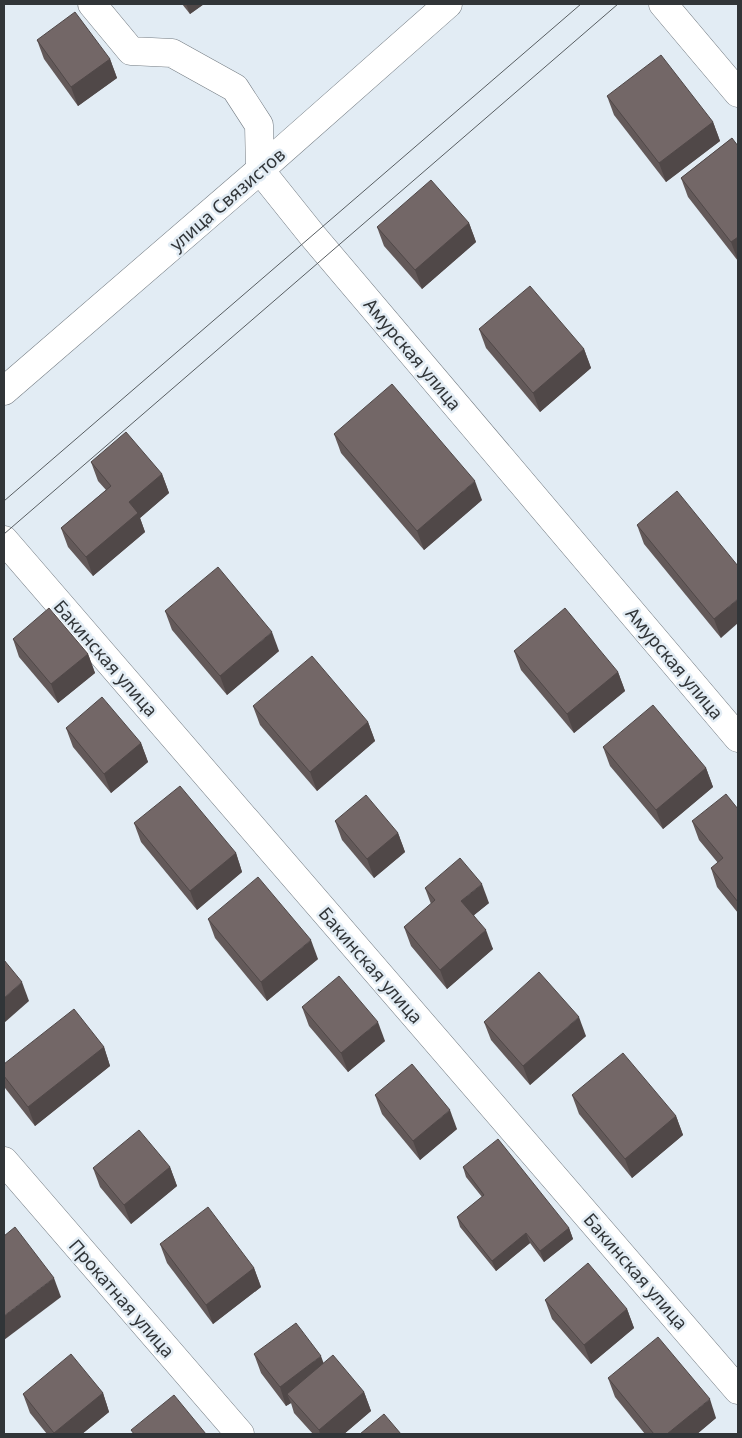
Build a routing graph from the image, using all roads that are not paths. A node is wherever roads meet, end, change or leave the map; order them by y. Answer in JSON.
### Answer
{"nodes":[{"id":1,"x":92,"y":4,"type":"edge"},
{"id":2,"x":448,"y":4,"type":"edge"},
{"id":3,"x":663,"y":4,"type":"edge"},
{"id":4,"x":738,"y":93,"type":"edge"},
{"id":5,"x":260,"y":170,"type":"junction"},
{"id":6,"x":4,"y":392,"type":"edge"},
{"id":7,"x":4,"y":540,"type":"edge"},
{"id":8,"x":738,"y":738,"type":"edge"},
{"id":9,"x":4,"y":1161,"type":"edge"},
{"id":10,"x":738,"y":1390,"type":"edge"},
{"id":11,"x":240,"y":1434,"type":"edge"}],
"edges":[{"from":1,"to":5,"type":"street"},
{"from":2,"to":5,"type":"street","name":"улица Связистов"},
{"from":3,"to":4,"type":"street"},
{"from":5,"to":6,"type":"street","name":"улица Связистов"},
{"from":5,"to":8,"type":"street","name":"Амурская улица"},
{"from":7,"to":10,"type":"street","name":"Бакинская улица"},
{"from":9,"to":11,"type":"street","name":"Прокатная улица"}]}
